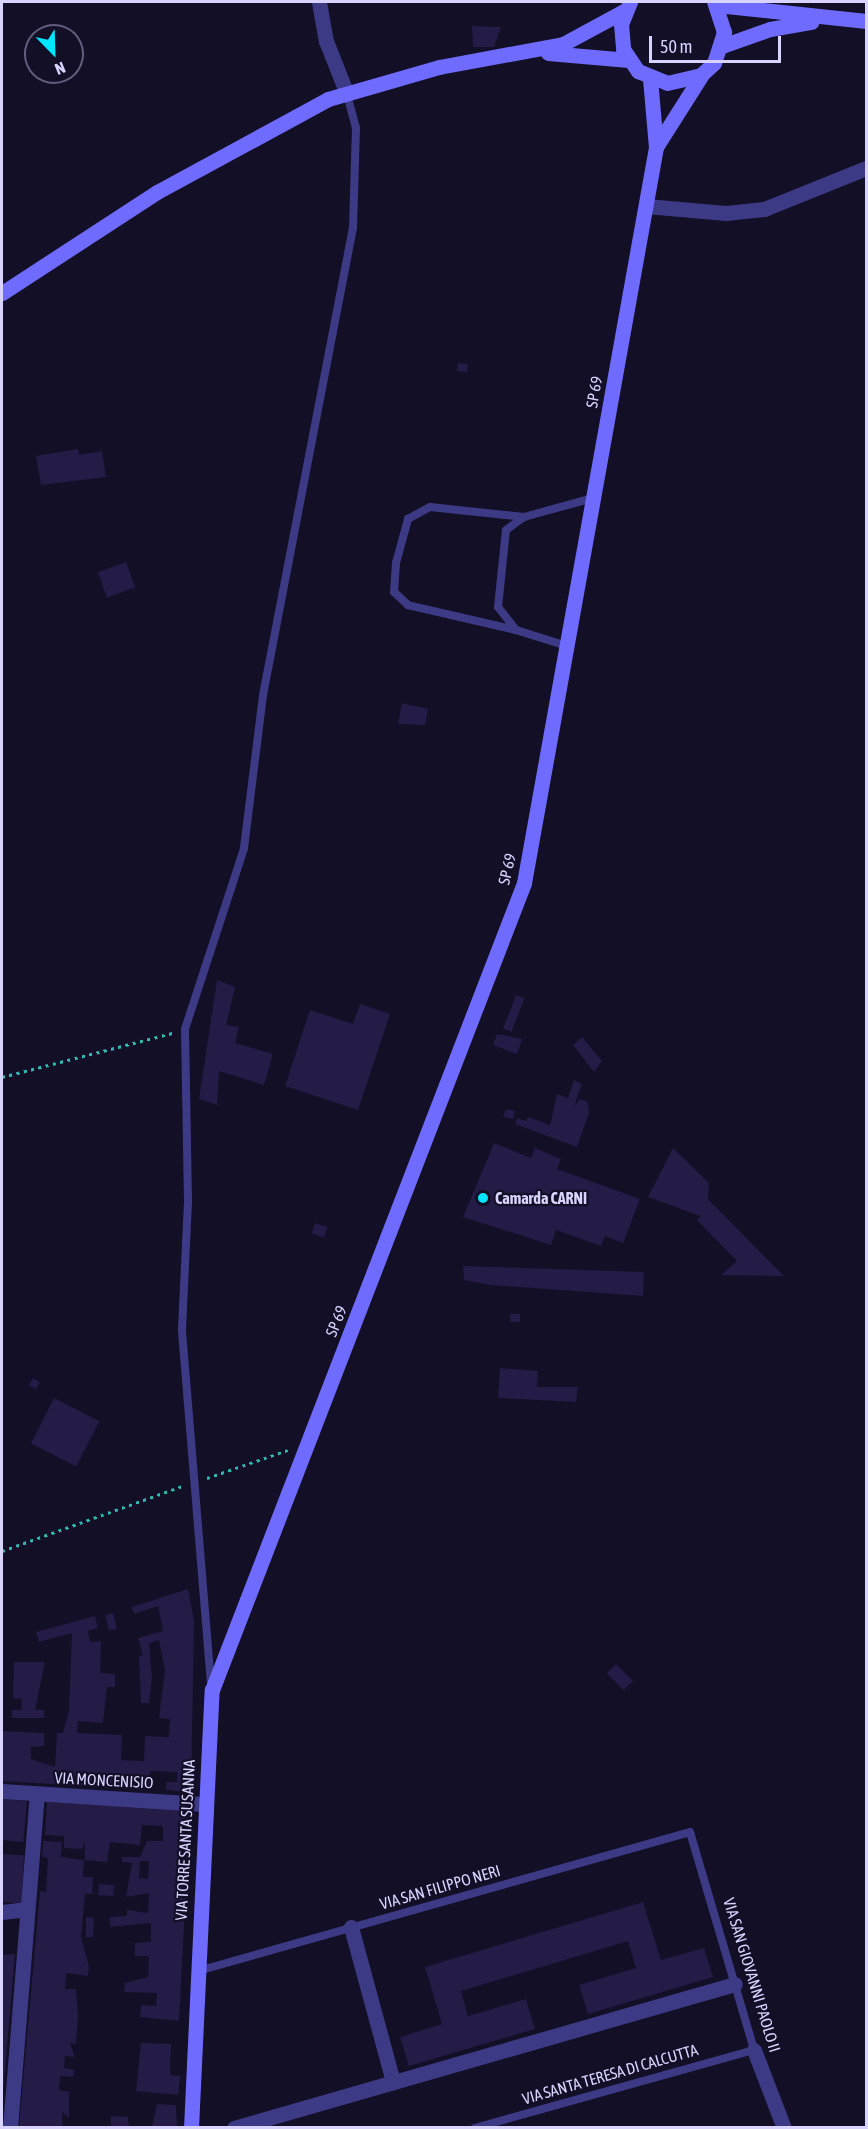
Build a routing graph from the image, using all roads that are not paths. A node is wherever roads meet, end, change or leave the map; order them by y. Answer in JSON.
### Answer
{"nodes":[{"id":1,"x":319,"y":2,"type":"edge"},
{"id":2,"x":716,"y":3,"type":"edge"},
{"id":3,"x":627,"y":6,"type":"edge"},
{"id":4,"x":824,"y":20,"type":"junction"},
{"id":5,"x":867,"y":21,"type":"edge"},
{"id":6,"x":722,"y":46,"type":"junction"},
{"id":7,"x":533,"y":52,"type":"junction"},
{"id":8,"x":629,"y":60,"type":"junction"},
{"id":9,"x":701,"y":75,"type":"junction"},
{"id":10,"x":650,"y":78,"type":"junction"},
{"id":11,"x":347,"y":94,"type":"junction"},
{"id":12,"x":656,"y":147,"type":"junction"},
{"id":13,"x":867,"y":168,"type":"edge"},
{"id":14,"x":646,"y":206,"type":"junction"},
{"id":15,"x":2,"y":293,"type":"edge"},
{"id":16,"x":593,"y":498,"type":"junction"},
{"id":17,"x":525,"y":517,"type":"junction"},
{"id":18,"x":516,"y":630,"type":"junction"},
{"id":19,"x":567,"y":646,"type":"junction"},
{"id":20,"x":260,"y":1562,"type":"joint"},
{"id":21,"x":212,"y":1690,"type":"junction"},
{"id":22,"x":2,"y":1791,"type":"edge"},
{"id":23,"x":37,"y":1794,"type":"junction"},
{"id":24,"x":203,"y":1803,"type":"junction"},
{"id":25,"x":690,"y":1832,"type":"joint"},
{"id":26,"x":27,"y":1909,"type":"junction"},
{"id":27,"x":2,"y":1912,"type":"edge"},
{"id":28,"x":351,"y":1928,"type":"junction"},
{"id":29,"x":197,"y":1971,"type":"junction"},
{"id":30,"x":735,"y":1984,"type":"junction"},
{"id":31,"x":754,"y":2050,"type":"junction"},
{"id":32,"x":393,"y":2082,"type":"junction"},
{"id":33,"x":10,"y":2127,"type":"edge"},
{"id":34,"x":191,"y":2127,"type":"edge"},
{"id":35,"x":234,"y":2127,"type":"edge"},
{"id":36,"x":475,"y":2127,"type":"edge"},
{"id":37,"x":784,"y":2127,"type":"edge"}],
"edges":[{"from":1,"to":11,"type":"street"},
{"from":2,"to":4,"type":"main road"},
{"from":2,"to":6,"type":"main road"},
{"from":3,"to":7,"type":"main road"},
{"from":3,"to":8,"type":"main road"},
{"from":4,"to":5,"type":"main road"},
{"from":4,"to":6,"type":"main road"},
{"from":6,"to":9,"type":"main road"},
{"from":7,"to":8,"type":"main road"},
{"from":7,"to":11,"type":"main road"},
{"from":8,"to":10,"type":"main road"},
{"from":9,"to":10,"type":"main road"},
{"from":9,"to":12,"type":"main road"},
{"from":10,"to":12,"type":"main road"},
{"from":11,"to":15,"type":"main road"},
{"from":11,"to":21,"type":"lane"},
{"from":12,"to":14,"type":"main road","name":"SP 69"},
{"from":13,"to":14,"type":"street"},
{"from":14,"to":16,"type":"main road","name":"SP 69"},
{"from":16,"to":17,"type":"lane"},
{"from":16,"to":19,"type":"main road","name":"SP 69"},
{"from":17,"to":18,"type":"lane"},
{"from":17,"to":18,"type":"lane"},
{"from":18,"to":19,"type":"lane"},
{"from":19,"to":20,"type":"main road","name":"SP 69"},
{"from":20,"to":21,"type":"main road","name":"VIA TORRE SANTA SUSANNA"},
{"from":21,"to":24,"type":"main road","name":"VIA TORRE SANTA SUSANNA"},
{"from":22,"to":23,"type":"street","name":"VIA MONCENISIO"},
{"from":23,"to":24,"type":"street","name":"VIA MONCENISIO"},
{"from":23,"to":26,"type":"street"},
{"from":24,"to":29,"type":"main road","name":"VIA TORRE SANTA SUSANNA"},
{"from":25,"to":28,"type":"lane","name":"VIA SAN FILIPPO NERI"},
{"from":25,"to":30,"type":"lane","name":"VIA SAN GIOVANNI PAOLO II"},
{"from":26,"to":27,"type":"street"},
{"from":26,"to":33,"type":"street"},
{"from":28,"to":29,"type":"lane","name":"VIA SAN FILIPPO NERI"},
{"from":28,"to":32,"type":"street"},
{"from":29,"to":34,"type":"main road","name":"VIA TORRE SANTA SUSANNA"},
{"from":30,"to":31,"type":"lane","name":"VIA SAN GIOVANNI PAOLO II"},
{"from":30,"to":32,"type":"street"},
{"from":31,"to":36,"type":"lane","name":"VIA SANTA TERESA DI CALCUTTA"},
{"from":31,"to":37,"type":"street","name":"VIA SAN GIOVANNI PAOLO II"},
{"from":32,"to":35,"type":"street"}]}
